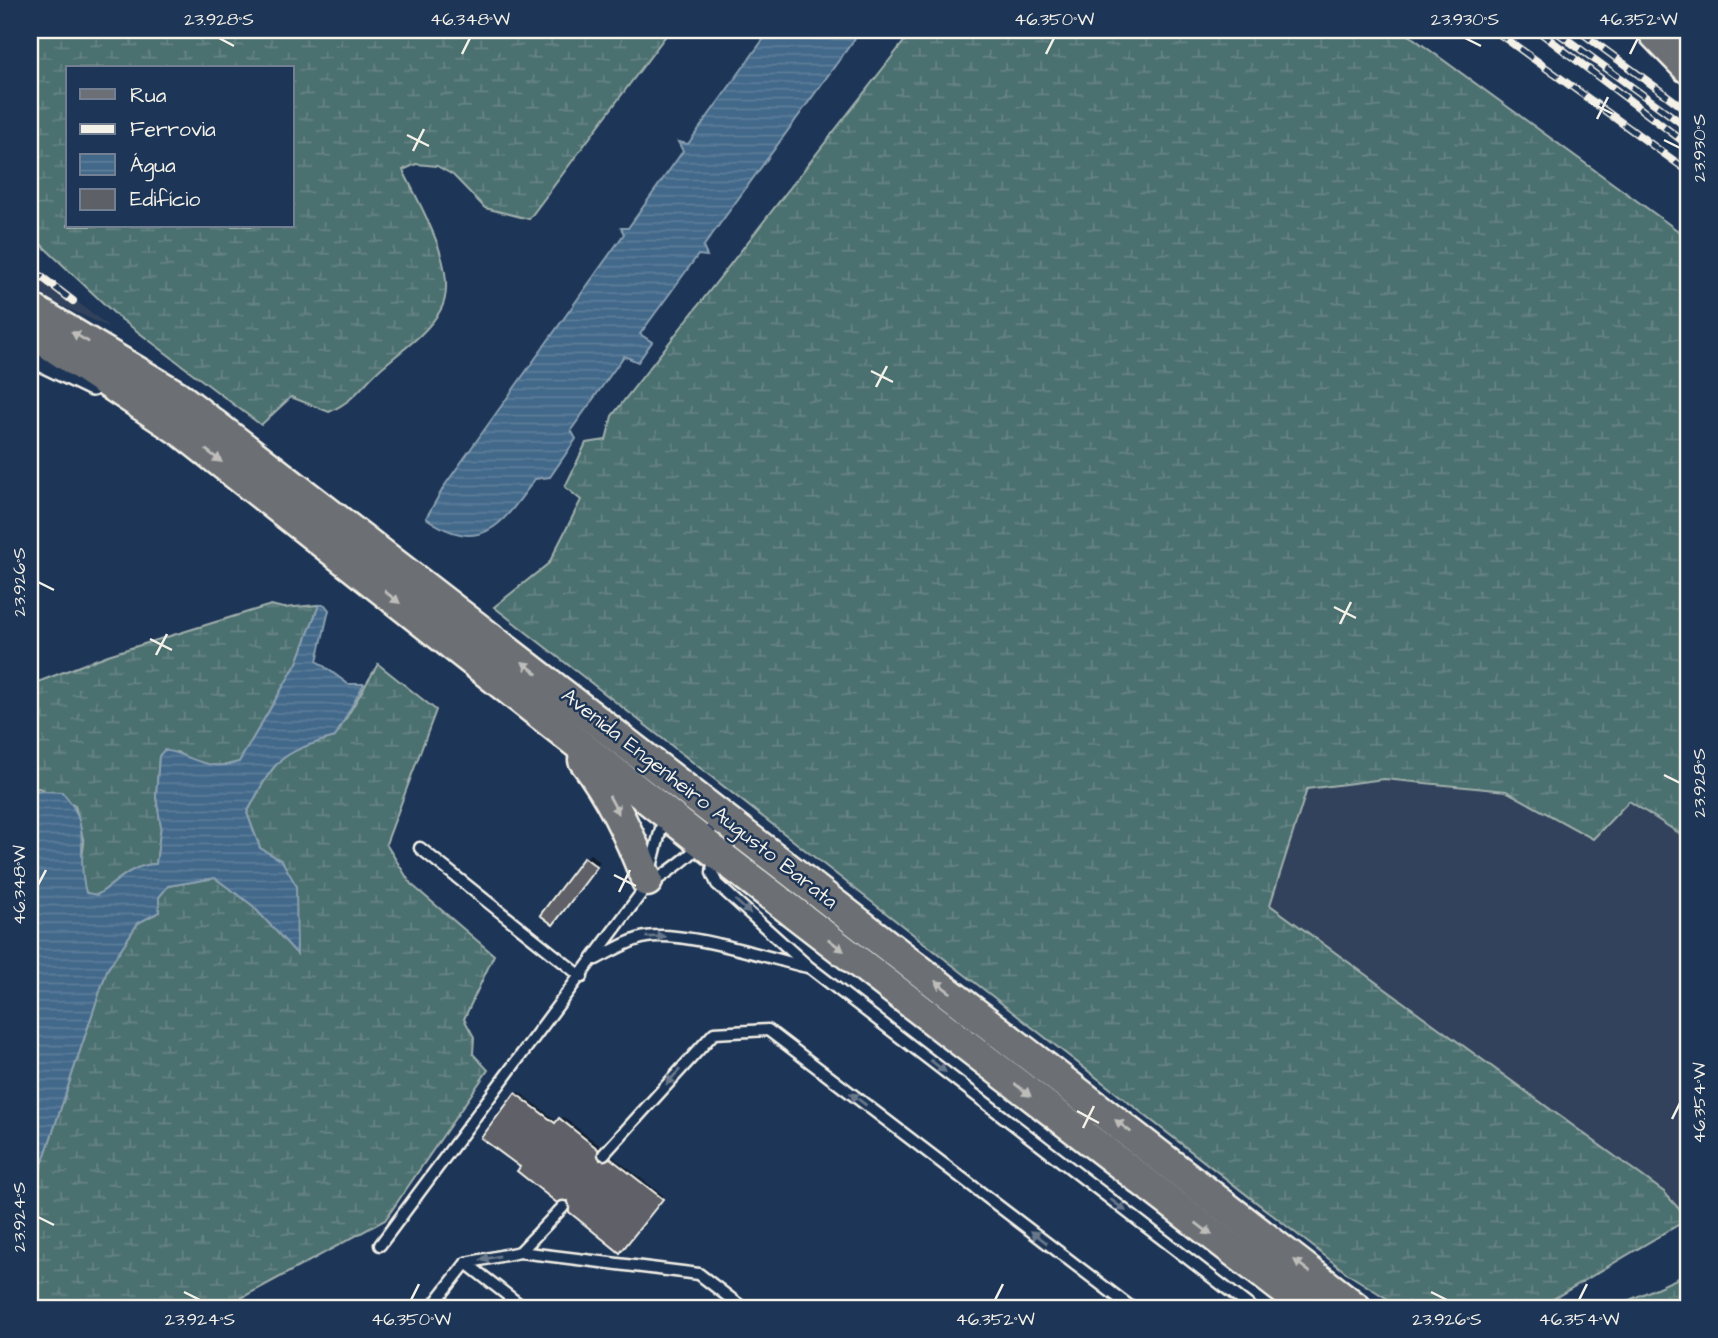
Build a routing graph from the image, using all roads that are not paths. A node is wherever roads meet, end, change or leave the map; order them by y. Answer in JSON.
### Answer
{"nodes":[{"id":1,"x":1652,"y":32,"type":"edge"},
{"id":2,"x":1688,"y":54,"type":"edge"},
{"id":3,"x":1688,"y":68,"type":"edge"},
{"id":4,"x":30,"y":308,"type":"edge"},
{"id":5,"x":30,"y":331,"type":"edge"},
{"id":6,"x":30,"y":356,"type":"edge"},
{"id":7,"x":184,"y":433,"type":"junction"},
{"id":8,"x":561,"y":729,"type":"junction"},
{"id":9,"x":673,"y":801,"type":"junction"},
{"id":10,"x":721,"y":815,"type":"junction"},
{"id":11,"x":420,"y":848,"type":"dead end"},
{"id":12,"x":709,"y":848,"type":"junction"},
{"id":13,"x":646,"y":884,"type":"junction"},
{"id":14,"x":593,"y":961,"type":"junction"},
{"id":15,"x":809,"y":967,"type":"junction"},
{"id":16,"x":582,"y":977,"type":"junction"},
{"id":17,"x":604,"y":1154,"type":"dead end"},
{"id":18,"x":563,"y":1207,"type":"dead end"},
{"id":19,"x":380,"y":1245,"type":"dead end"},
{"id":20,"x":520,"y":1252,"type":"junction"},
{"id":21,"x":466,"y":1263,"type":"junction"},
{"id":22,"x":431,"y":1308,"type":"edge"},
{"id":23,"x":524,"y":1308,"type":"edge"},
{"id":24,"x":743,"y":1308,"type":"edge"},
{"id":25,"x":1132,"y":1308,"type":"edge"},
{"id":26,"x":1252,"y":1308,"type":"edge"},
{"id":27,"x":1308,"y":1308,"type":"edge"},
{"id":28,"x":1356,"y":1308,"type":"edge"}],
"edges":[{"from":1,"to":2,"type":"main road"},
{"from":1,"to":3,"type":"main road"},
{"from":9,"to":4,"type":"main road","name":"Avenida Engenheiro Augusto Barata","one_way":true},
{"from":5,"to":7,"type":"main road","name":"Avenida Engenheiro Augusto Barata"},
{"from":6,"to":7,"type":"street"},
{"from":7,"to":8,"type":"main road","name":"Avenida Engenheiro Augusto Barata","one_way":true},
{"from":8,"to":9,"type":"main road","name":"Avenida Engenheiro Augusto Barata"},
{"from":8,"to":13,"type":"main road","one_way":true},
{"from":9,"to":10,"type":"main road","name":"Avenida Engenheiro Augusto Barata"},
{"from":9,"to":12,"type":"main road","name":"Avenida Engenheiro Augusto Barata"},
{"from":9,"to":13,"type":"lane"},
{"from":10,"to":12,"type":"lane"},
{"from":28,"to":10,"type":"main road","name":"Avenida Engenheiro Augusto Barata","one_way":true},
{"from":11,"to":16,"type":"lane"},
{"from":12,"to":13,"type":"lane"},
{"from":12,"to":15,"type":"lane","one_way":true},
{"from":12,"to":27,"type":"main road","name":"Avenida Engenheiro Augusto Barata","one_way":true},
{"from":13,"to":14,"type":"lane"},
{"from":14,"to":15,"type":"lane","one_way":true},
{"from":14,"to":16,"type":"lane"},
{"from":15,"to":26,"type":"lane","one_way":true},
{"from":16,"to":19,"type":"lane"},
{"from":25,"to":17,"type":"lane","one_way":true},
{"from":18,"to":20,"type":"lane"},
{"from":20,"to":21,"type":"lane","one_way":true},
{"from":20,"to":24,"type":"lane"},
{"from":21,"to":22,"type":"lane"},
{"from":21,"to":23,"type":"lane"}]}
